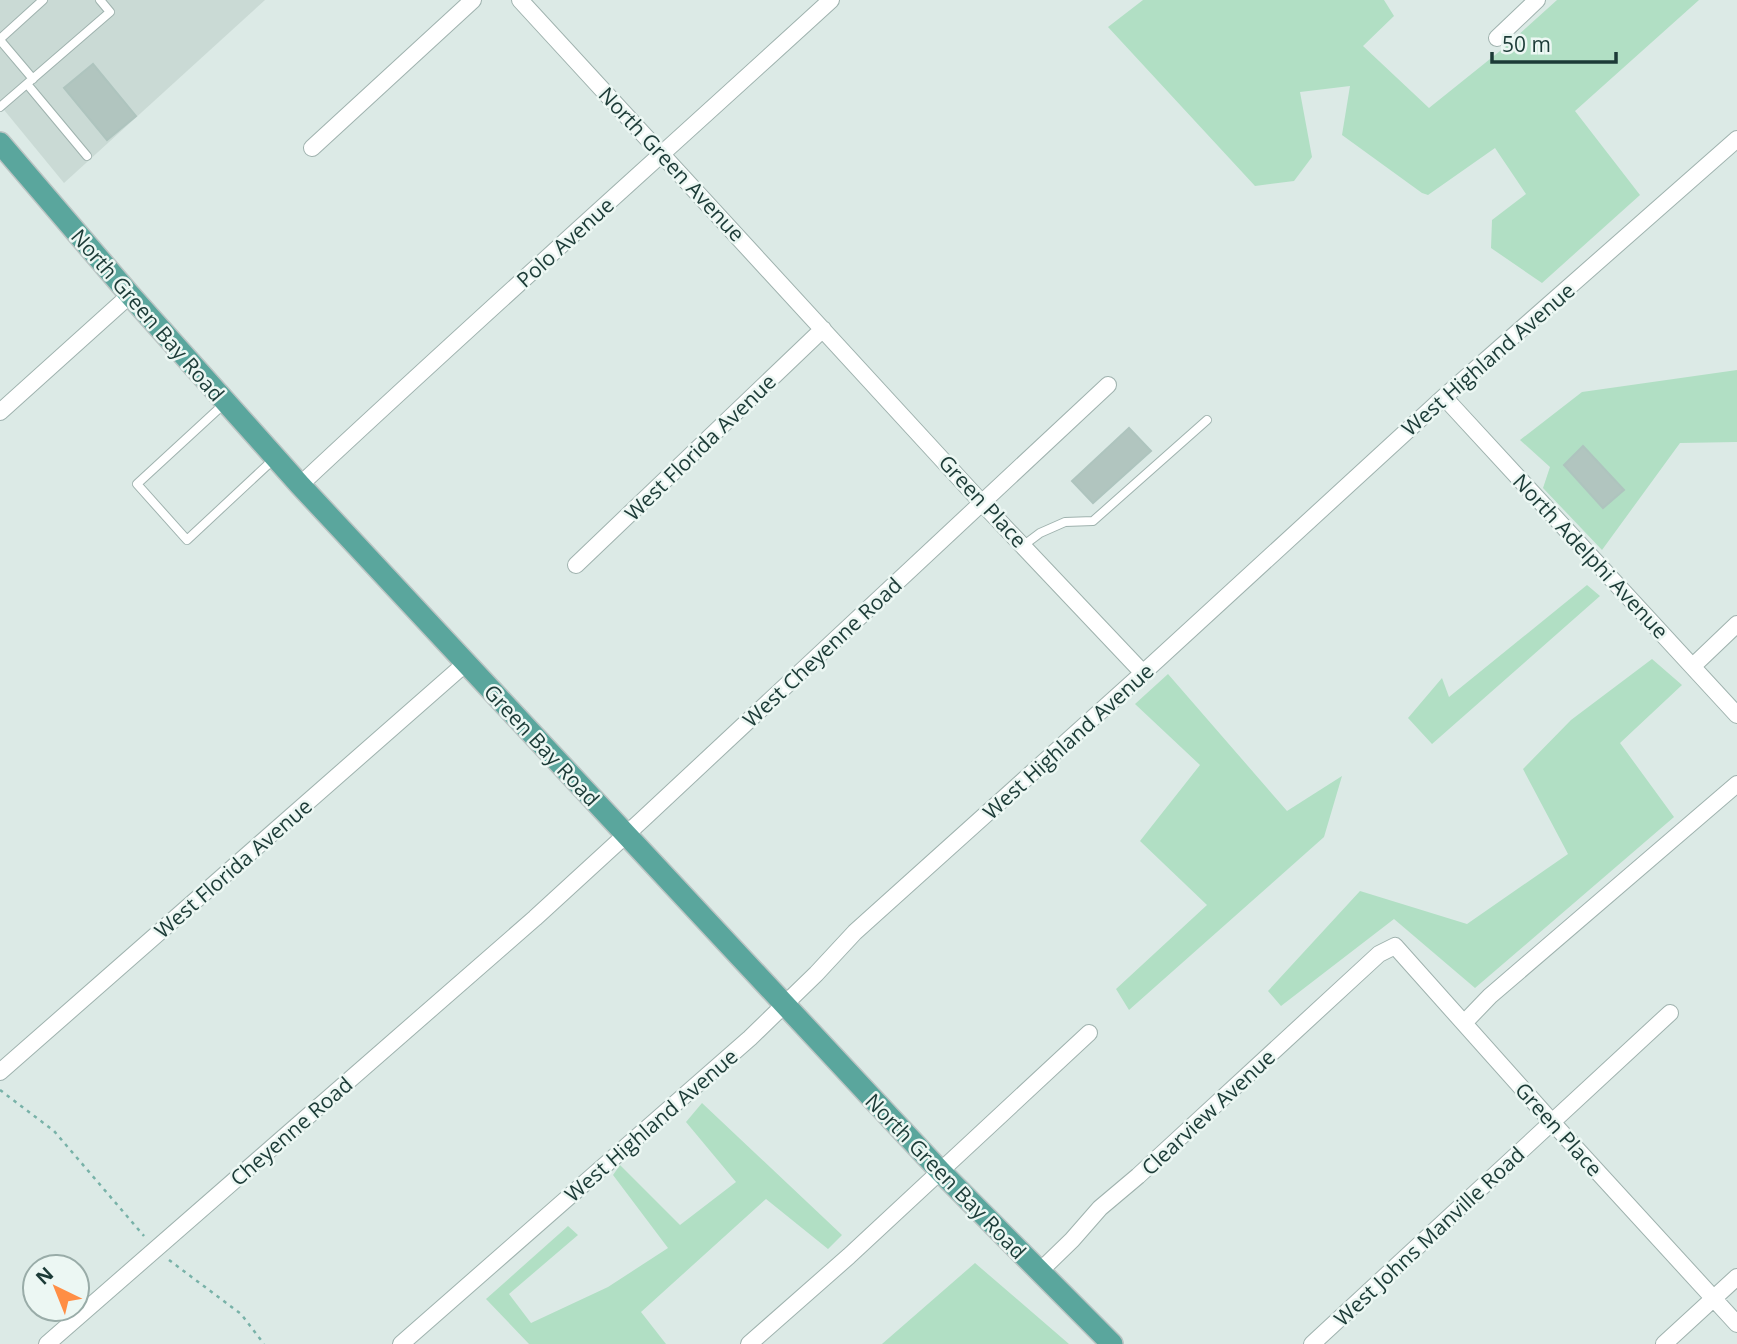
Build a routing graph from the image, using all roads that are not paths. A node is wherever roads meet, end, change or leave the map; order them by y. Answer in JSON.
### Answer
{"nodes":[{"id":1,"x":43,"y":0,"type":"edge"},
{"id":2,"x":100,"y":0,"type":"edge"},
{"id":3,"x":472,"y":0,"type":"edge"},
{"id":4,"x":520,"y":0,"type":"edge"},
{"id":5,"x":831,"y":0,"type":"edge"},
{"id":6,"x":1537,"y":0,"type":"edge"},
{"id":7,"x":1497,"y":38,"type":"dead end"},
{"id":8,"x":0,"y":40,"type":"edge"},
{"id":9,"x":30,"y":82,"type":"junction"},
{"id":10,"x":0,"y":107,"type":"edge"},
{"id":11,"x":1737,"y":139,"type":"edge"},
{"id":12,"x":0,"y":143,"type":"edge"},
{"id":13,"x":312,"y":148,"type":"dead end"},
{"id":14,"x":662,"y":154,"type":"junction"},
{"id":15,"x":87,"y":156,"type":"dead end"},
{"id":16,"x":130,"y":295,"type":"junction"},
{"id":17,"x":823,"y":329,"type":"junction"},
{"id":18,"x":1108,"y":385,"type":"dead end"},
{"id":19,"x":1444,"y":397,"type":"junction"},
{"id":20,"x":225,"y":403,"type":"junction"},
{"id":21,"x":0,"y":412,"type":"edge"},
{"id":22,"x":1207,"y":420,"type":"dead end"},
{"id":23,"x":275,"y":458,"type":"junction"},
{"id":24,"x":300,"y":485,"type":"junction"},
{"id":25,"x":982,"y":503,"type":"junction"},
{"id":26,"x":1024,"y":545,"type":"junction"},
{"id":27,"x":576,"y":565,"type":"dead end"},
{"id":28,"x":1737,"y":624,"type":"edge"},
{"id":29,"x":466,"y":663,"type":"junction"},
{"id":30,"x":1693,"y":666,"type":"junction"},
{"id":31,"x":1143,"y":673,"type":"junction"},
{"id":32,"x":1737,"y":715,"type":"edge"},
{"id":33,"x":1737,"y":784,"type":"edge"},
{"id":34,"x":625,"y":835,"type":"junction"},
{"id":35,"x":535,"y":918,"type":"joint"},
{"id":36,"x":1379,"y":954,"type":"joint"},
{"id":37,"x":784,"y":1006,"type":"junction"},
{"id":38,"x":1670,"y":1013,"type":"dead end"},
{"id":39,"x":1464,"y":1023,"type":"junction"},
{"id":40,"x":1089,"y":1033,"type":"dead end"},
{"id":41,"x":0,"y":1072,"type":"edge"},
{"id":42,"x":1552,"y":1122,"type":"junction"},
{"id":43,"x":941,"y":1172,"type":"junction"},
{"id":44,"x":1039,"y":1272,"type":"junction"},
{"id":45,"x":1737,"y":1277,"type":"edge"},
{"id":46,"x":1714,"y":1298,"type":"junction"},
{"id":47,"x":1737,"y":1324,"type":"edge"},
{"id":48,"x":47,"y":1344,"type":"edge"},
{"id":49,"x":401,"y":1344,"type":"edge"},
{"id":50,"x":749,"y":1344,"type":"edge"},
{"id":51,"x":1112,"y":1344,"type":"edge"},
{"id":52,"x":1312,"y":1344,"type":"edge"},
{"id":53,"x":1664,"y":1344,"type":"edge"}],
"edges":[{"from":1,"to":8,"type":"lane"},
{"from":2,"to":9,"type":"lane"},
{"from":3,"to":13,"type":"street"},
{"from":4,"to":14,"type":"street","name":"North Green Avenue"},
{"from":5,"to":14,"type":"street","name":"Polo Avenue"},
{"from":6,"to":7,"type":"street"},
{"from":8,"to":9,"type":"lane"},
{"from":9,"to":10,"type":"lane"},
{"from":9,"to":15,"type":"lane"},
{"from":11,"to":19,"type":"street","name":"West Highland Avenue"},
{"from":12,"to":16,"type":"main road","name":"North Green Bay Road"},
{"from":14,"to":17,"type":"street","name":"North Green Avenue"},
{"from":14,"to":24,"type":"street","name":"Polo Avenue"},
{"from":16,"to":20,"type":"main road","name":"North Green Bay Road"},
{"from":16,"to":21,"type":"street"},
{"from":17,"to":25,"type":"street","name":"Green Place"},
{"from":17,"to":27,"type":"street","name":"West Florida Avenue"},
{"from":18,"to":25,"type":"street","name":"West Cheyenne Road"},
{"from":19,"to":30,"type":"street","name":"North Adelphi Avenue"},
{"from":19,"to":31,"type":"street","name":"West Highland Avenue"},
{"from":20,"to":23,"type":"main road","name":"North Green Bay Road"},
{"from":20,"to":23,"type":"lane"},
{"from":22,"to":26,"type":"lane"},
{"from":23,"to":24,"type":"main road","name":"North Green Bay Road"},
{"from":24,"to":29,"type":"main road","name":"Green Bay Road"},
{"from":25,"to":26,"type":"street","name":"Green Place"},
{"from":25,"to":34,"type":"street","name":"West Cheyenne Road"},
{"from":26,"to":31,"type":"street","name":"Green Place"},
{"from":28,"to":30,"type":"street"},
{"from":29,"to":34,"type":"main road","name":"Green Bay Road"},
{"from":29,"to":41,"type":"street","name":"West Florida Avenue"},
{"from":30,"to":32,"type":"street","name":"North Adelphi Avenue"},
{"from":31,"to":37,"type":"street","name":"West Highland Avenue"},
{"from":33,"to":39,"type":"street"},
{"from":34,"to":35,"type":"street","name":"West Cheyenne Road"},
{"from":34,"to":37,"type":"main road","name":"Green Bay Road"},
{"from":35,"to":48,"type":"street","name":"Cheyenne Road"},
{"from":36,"to":39,"type":"street","name":"Green Place"},
{"from":36,"to":44,"type":"street","name":"Clearview Avenue"},
{"from":37,"to":43,"type":"main road","name":"North Green Bay Road"},
{"from":37,"to":49,"type":"street","name":"West Highland Avenue"},
{"from":38,"to":42,"type":"street","name":"West Johns Manville Road"},
{"from":39,"to":42,"type":"street","name":"Green Place"},
{"from":40,"to":43,"type":"street"},
{"from":42,"to":46,"type":"street","name":"Green Place"},
{"from":42,"to":52,"type":"street","name":"West Johns Manville Road"},
{"from":43,"to":44,"type":"main road","name":"North Green Bay Road"},
{"from":43,"to":50,"type":"street"},
{"from":44,"to":51,"type":"main road","name":"North Green Bay Road"},
{"from":45,"to":46,"type":"street"},
{"from":46,"to":47,"type":"street","name":"Green Place"},
{"from":46,"to":53,"type":"street"}]}
